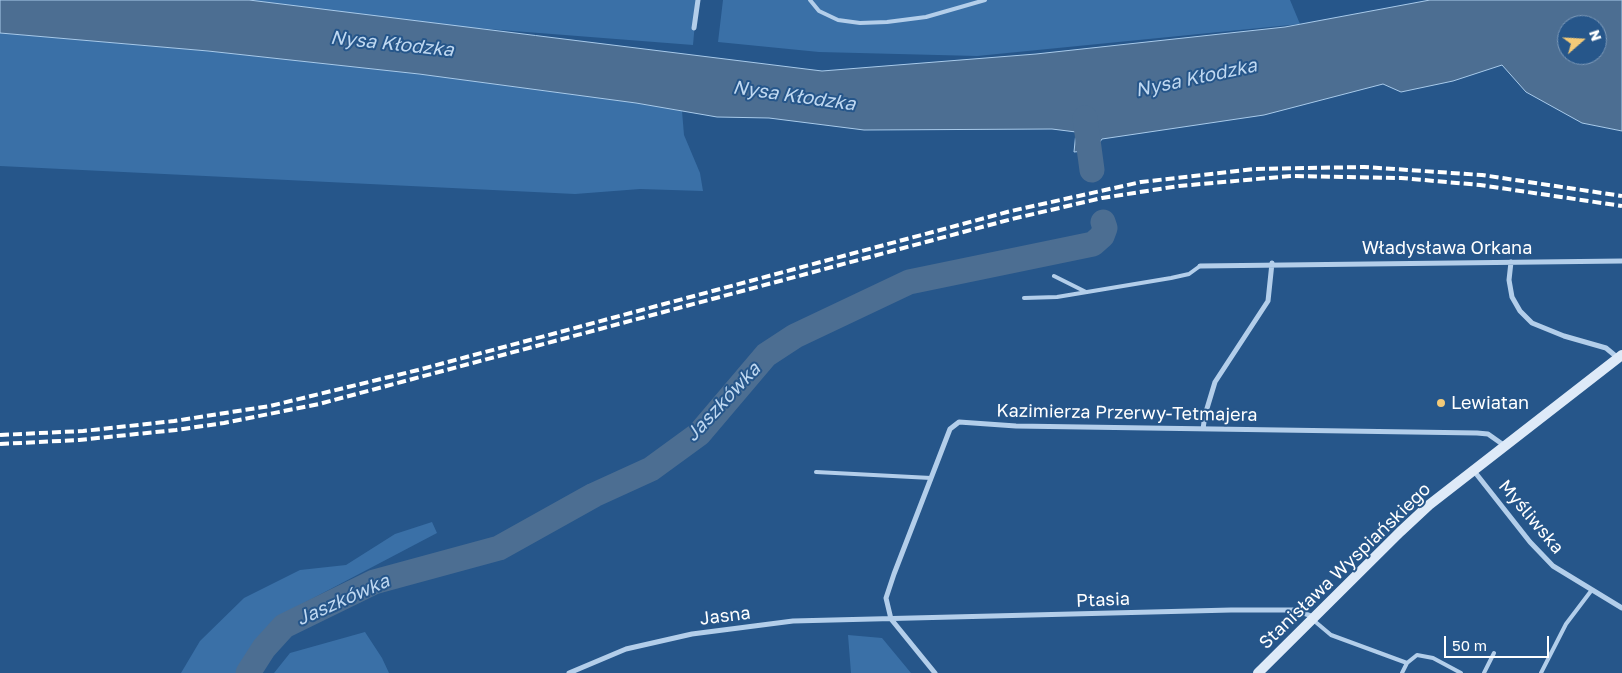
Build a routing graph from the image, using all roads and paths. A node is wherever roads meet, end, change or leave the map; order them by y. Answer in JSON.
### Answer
{"nodes":[{"id":1,"x":698,"y":0,"type":"edge"},
{"id":2,"x":810,"y":0,"type":"edge"},
{"id":3,"x":985,"y":0,"type":"edge"},
{"id":4,"x":694,"y":28,"type":"dead end"},
{"id":5,"x":1622,"y":261,"type":"edge"},
{"id":6,"x":1511,"y":262,"type":"junction"},
{"id":7,"x":1272,"y":263,"type":"junction"},
{"id":8,"x":1200,"y":266,"type":"joint"},
{"id":9,"x":1054,"y":276,"type":"dead end"},
{"id":10,"x":1088,"y":292,"type":"junction"},
{"id":11,"x":1024,"y":298,"type":"dead end"},
{"id":12,"x":1620,"y":357,"type":"edge"},
{"id":13,"x":1204,"y":429,"type":"junction"},
{"id":14,"x":1505,"y":446,"type":"junction"},
{"id":15,"x":1474,"y":471,"type":"junction"},
{"id":16,"x":816,"y":472,"type":"dead end"},
{"id":17,"x":931,"y":478,"type":"junction"},
{"id":18,"x":1591,"y":591,"type":"junction"},
{"id":19,"x":1622,"y":608,"type":"edge"},
{"id":20,"x":1313,"y":618,"type":"junction"},
{"id":21,"x":891,"y":619,"type":"junction"},
{"id":22,"x":1494,"y":653,"type":"dead end"},
{"id":23,"x":1407,"y":663,"type":"junction"},
{"id":24,"x":569,"y":673,"type":"edge"},
{"id":25,"x":935,"y":673,"type":"edge"},
{"id":26,"x":1258,"y":673,"type":"edge"},
{"id":27,"x":1402,"y":673,"type":"edge"},
{"id":28,"x":1461,"y":673,"type":"edge"},
{"id":29,"x":1484,"y":673,"type":"edge"},
{"id":30,"x":1541,"y":673,"type":"edge"}],
"edges":[{"from":1,"to":4,"type":"street"},
{"from":2,"to":3,"type":"lane"},
{"from":5,"to":6,"type":"street","name":"Władysława Orkana"},
{"from":6,"to":7,"type":"street","name":"Władysława Orkana"},
{"from":6,"to":12,"type":"street"},
{"from":7,"to":8,"type":"street","name":"Władysława Orkana"},
{"from":7,"to":13,"type":"street"},
{"from":8,"to":10,"type":"lane"},
{"from":9,"to":10,"type":"lane"},
{"from":10,"to":11,"type":"lane"},
{"from":12,"to":14,"type":"main road","name":"Stanisława Wyspiańskiego"},
{"from":13,"to":14,"type":"street","name":"Kazimierza Przerwy-Tetmajera"},
{"from":13,"to":17,"type":"street","name":"Kazimierza Przerwy-Tetmajera"},
{"from":14,"to":15,"type":"main road","name":"Stanisława Wyspiańskiego"},
{"from":15,"to":18,"type":"street","name":"Myśliwska"},
{"from":15,"to":20,"type":"main road","name":"Stanisława Wyspiańskiego"},
{"from":16,"to":17,"type":"lane"},
{"from":17,"to":21,"type":"street","name":"Kazimierza Przerwy-Tetmajera"},
{"from":18,"to":19,"type":"street","name":"Myśliwska"},
{"from":18,"to":30,"type":"lane"},
{"from":20,"to":21,"type":"street","name":"Ptasia"},
{"from":20,"to":23,"type":"lane"},
{"from":20,"to":26,"type":"main road","name":"Stanisława Wyspiańskiego"},
{"from":21,"to":24,"type":"street","name":"Jasna"},
{"from":21,"to":25,"type":"street"},
{"from":22,"to":29,"type":"lane"},
{"from":23,"to":27,"type":"lane"},
{"from":23,"to":28,"type":"lane"}]}
